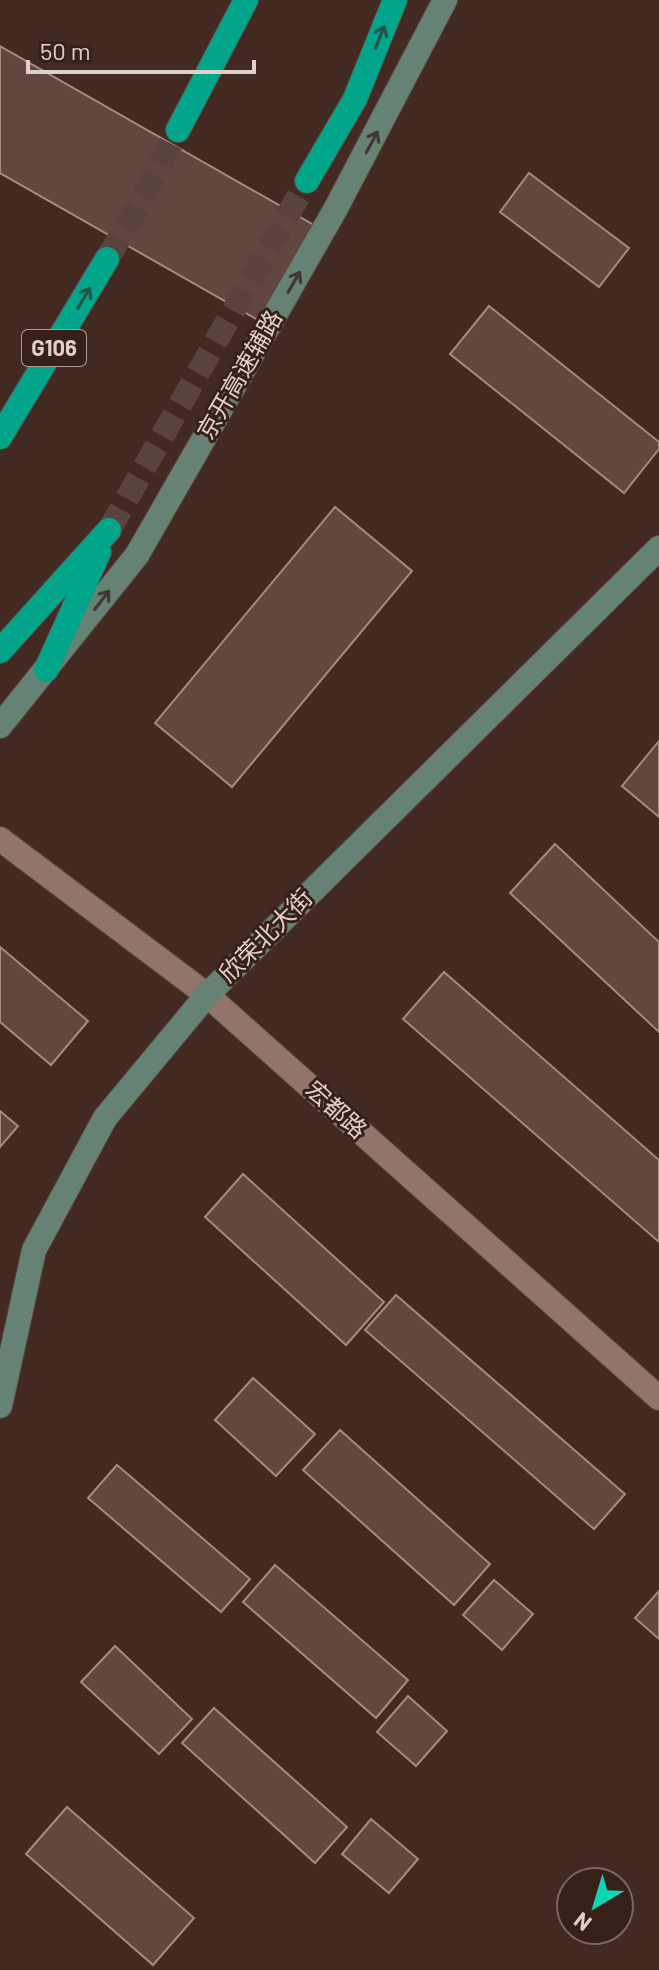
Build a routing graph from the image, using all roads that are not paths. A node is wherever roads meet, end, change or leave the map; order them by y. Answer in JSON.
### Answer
{"nodes":[{"id":1,"x":246,"y":0,"type":"edge"},
{"id":2,"x":395,"y":0,"type":"edge"},
{"id":3,"x":445,"y":0,"type":"edge"},
{"id":4,"x":178,"y":130,"type":"tunnel mouth"},
{"id":5,"x":307,"y":181,"type":"tunnel mouth"},
{"id":6,"x":107,"y":259,"type":"tunnel mouth"},
{"id":7,"x":0,"y":437,"type":"edge"},
{"id":8,"x":659,"y":548,"type":"edge"},
{"id":9,"x":0,"y":651,"type":"edge"},
{"id":10,"x":46,"y":670,"type":"junction"},
{"id":11,"x":0,"y":726,"type":"edge"},
{"id":12,"x":0,"y":839,"type":"edge"},
{"id":13,"x":207,"y":995,"type":"junction"},
{"id":14,"x":659,"y":1398,"type":"edge"},
{"id":15,"x":0,"y":1406,"type":"edge"}],
"edges":[{"from":1,"to":4,"type":"highway"},
{"from":5,"to":2,"type":"highway","one_way":true},
{"from":10,"to":3,"type":"street","name":"京开高速辅路","one_way":true},
{"from":7,"to":6,"type":"highway","number":"G106","one_way":true},
{"from":8,"to":13,"type":"street","name":"欣荣北大街"},
{"from":9,"to":10,"type":"highway"},
{"from":10,"to":11,"type":"street","name":"京开高速辅路"},
{"from":12,"to":13,"type":"street","name":"宏都路"},
{"from":13,"to":14,"type":"street","name":"宏都路"},
{"from":13,"to":15,"type":"street","name":"欣荣北大街"}]}
